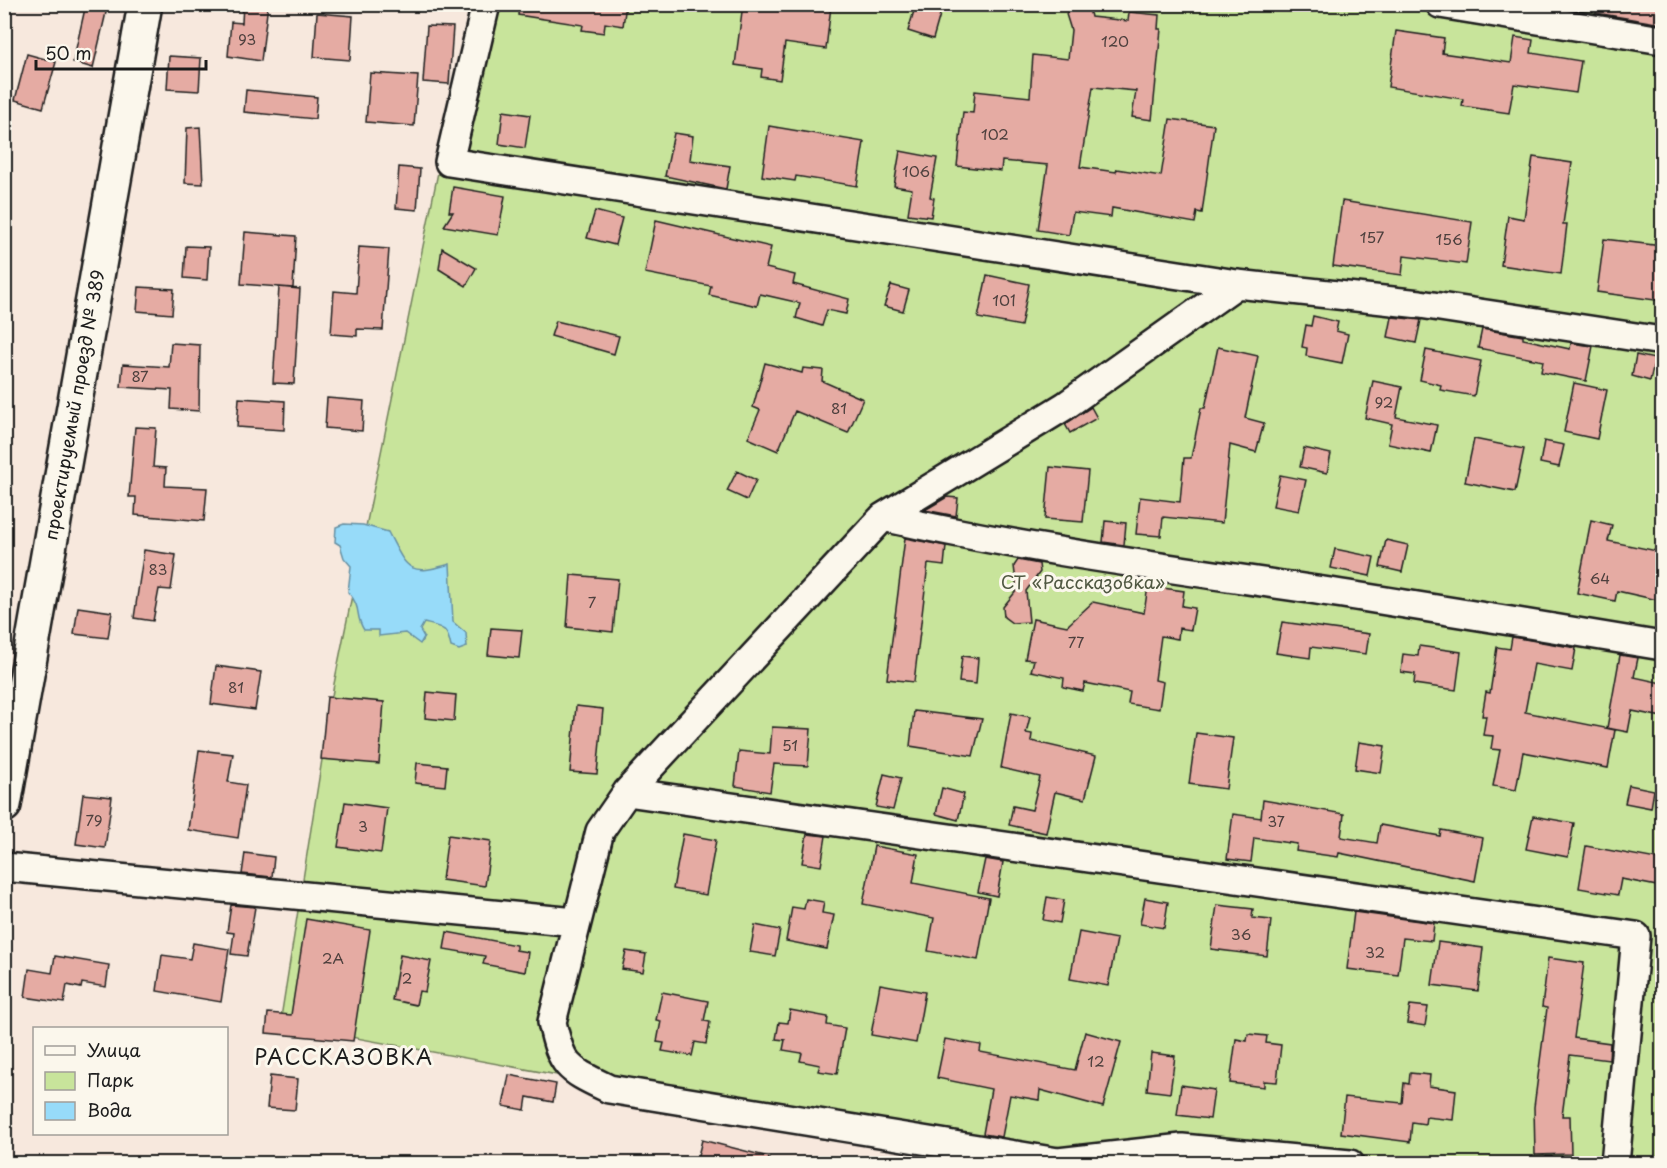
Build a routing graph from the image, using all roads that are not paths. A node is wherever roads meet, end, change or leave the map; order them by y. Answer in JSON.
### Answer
{"nodes":[{"id":1,"x":145,"y":4,"type":"edge"},
{"id":2,"x":486,"y":4,"type":"edge"},
{"id":3,"x":1440,"y":4,"type":"edge"},
{"id":4,"x":1471,"y":7,"type":"edge"},
{"id":5,"x":1662,"y":40,"type":"edge"},
{"id":6,"x":1237,"y":284,"type":"junction"},
{"id":7,"x":1662,"y":341,"type":"edge"},
{"id":8,"x":883,"y":517,"type":"junction"},
{"id":9,"x":1662,"y":646,"type":"edge"},
{"id":10,"x":627,"y":792,"type":"junction"},
{"id":11,"x":4,"y":806,"type":"edge"},
{"id":12,"x":4,"y":867,"type":"edge"},
{"id":13,"x":576,"y":922,"type":"junction"},
{"id":14,"x":1350,"y":1164,"type":"edge"},
{"id":15,"x":1616,"y":1164,"type":"edge"}],
"edges":[{"from":1,"to":11,"type":"main road","name":"проектируемый проезд № 389"},
{"from":2,"to":6,"type":"street"},
{"from":3,"to":4,"type":"street"},
{"from":4,"to":5,"type":"street"},
{"from":6,"to":7,"type":"street"},
{"from":6,"to":8,"type":"street"},
{"from":8,"to":9,"type":"street"},
{"from":8,"to":10,"type":"street"},
{"from":10,"to":13,"type":"street"},
{"from":10,"to":15,"type":"street"},
{"from":12,"to":13,"type":"street"},
{"from":13,"to":14,"type":"street"}]}
